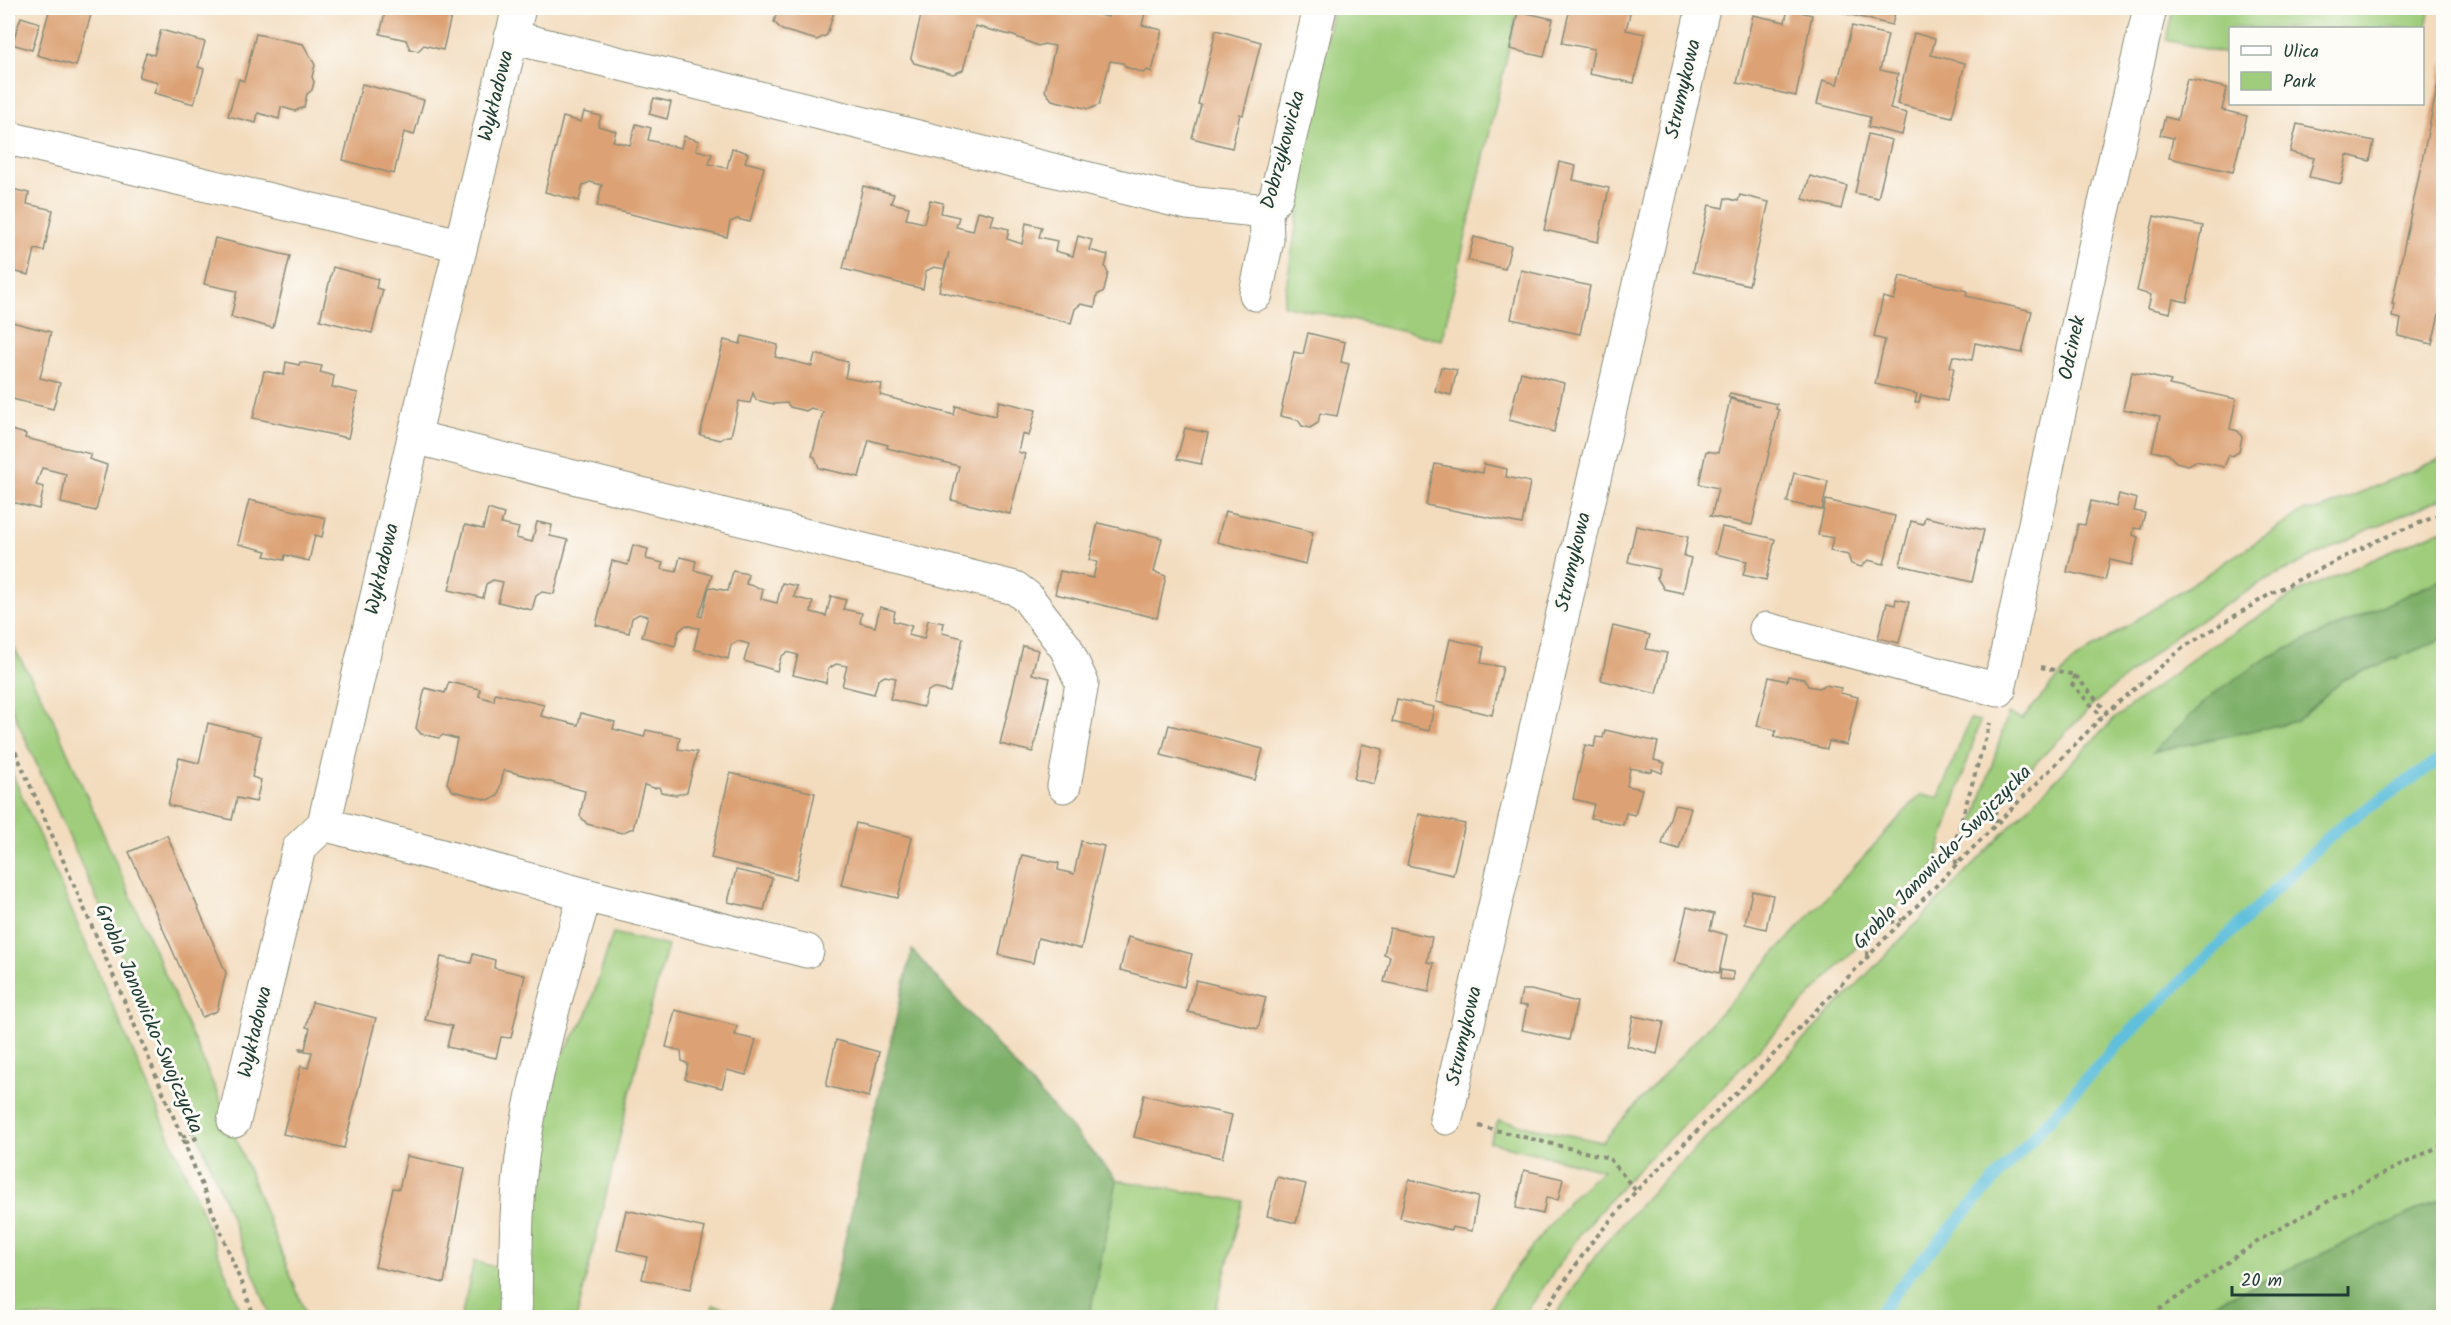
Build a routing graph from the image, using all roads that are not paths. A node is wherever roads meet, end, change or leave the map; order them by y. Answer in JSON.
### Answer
{"nodes":[{"id":1,"x":1320,"y":8,"type":"edge"},
{"id":2,"x":1703,"y":8,"type":"edge"},
{"id":3,"x":2150,"y":8,"type":"edge"},
{"id":4,"x":515,"y":22,"type":"edge"},
{"id":5,"x":8,"y":138,"type":"edge"},
{"id":6,"x":1266,"y":211,"type":"junction"},
{"id":7,"x":460,"y":245,"type":"junction"},
{"id":8,"x":1256,"y":294,"type":"dead end"},
{"id":9,"x":414,"y":436,"type":"junction"},
{"id":10,"x":1766,"y":629,"type":"dead end"},
{"id":11,"x":1064,"y":786,"type":"dead end"},
{"id":12,"x":324,"y":824,"type":"junction"},
{"id":13,"x":585,"y":895,"type":"junction"},
{"id":14,"x":807,"y":951,"type":"dead end"},
{"id":15,"x":1446,"y":1118,"type":"road end"},
{"id":16,"x":234,"y":1121,"type":"dead end"},
{"id":17,"x":515,"y":1317,"type":"edge"}],
"edges":[{"from":1,"to":6,"type":"street","name":"Dobrzykowicka"},
{"from":2,"to":15,"type":"street","name":"Strumykowa"},
{"from":3,"to":10,"type":"street","name":"Odcinek"},
{"from":4,"to":6,"type":"street"},
{"from":4,"to":7,"type":"street","name":"Wykładowa"},
{"from":5,"to":7,"type":"street"},
{"from":6,"to":8,"type":"street","name":"Dobrzykowicka"},
{"from":7,"to":9,"type":"street","name":"Wykładowa"},
{"from":9,"to":11,"type":"street"},
{"from":9,"to":12,"type":"street","name":"Wykładowa"},
{"from":12,"to":13,"type":"street"},
{"from":12,"to":16,"type":"street","name":"Wykładowa"},
{"from":13,"to":14,"type":"street"},
{"from":13,"to":17,"type":"street"}]}
